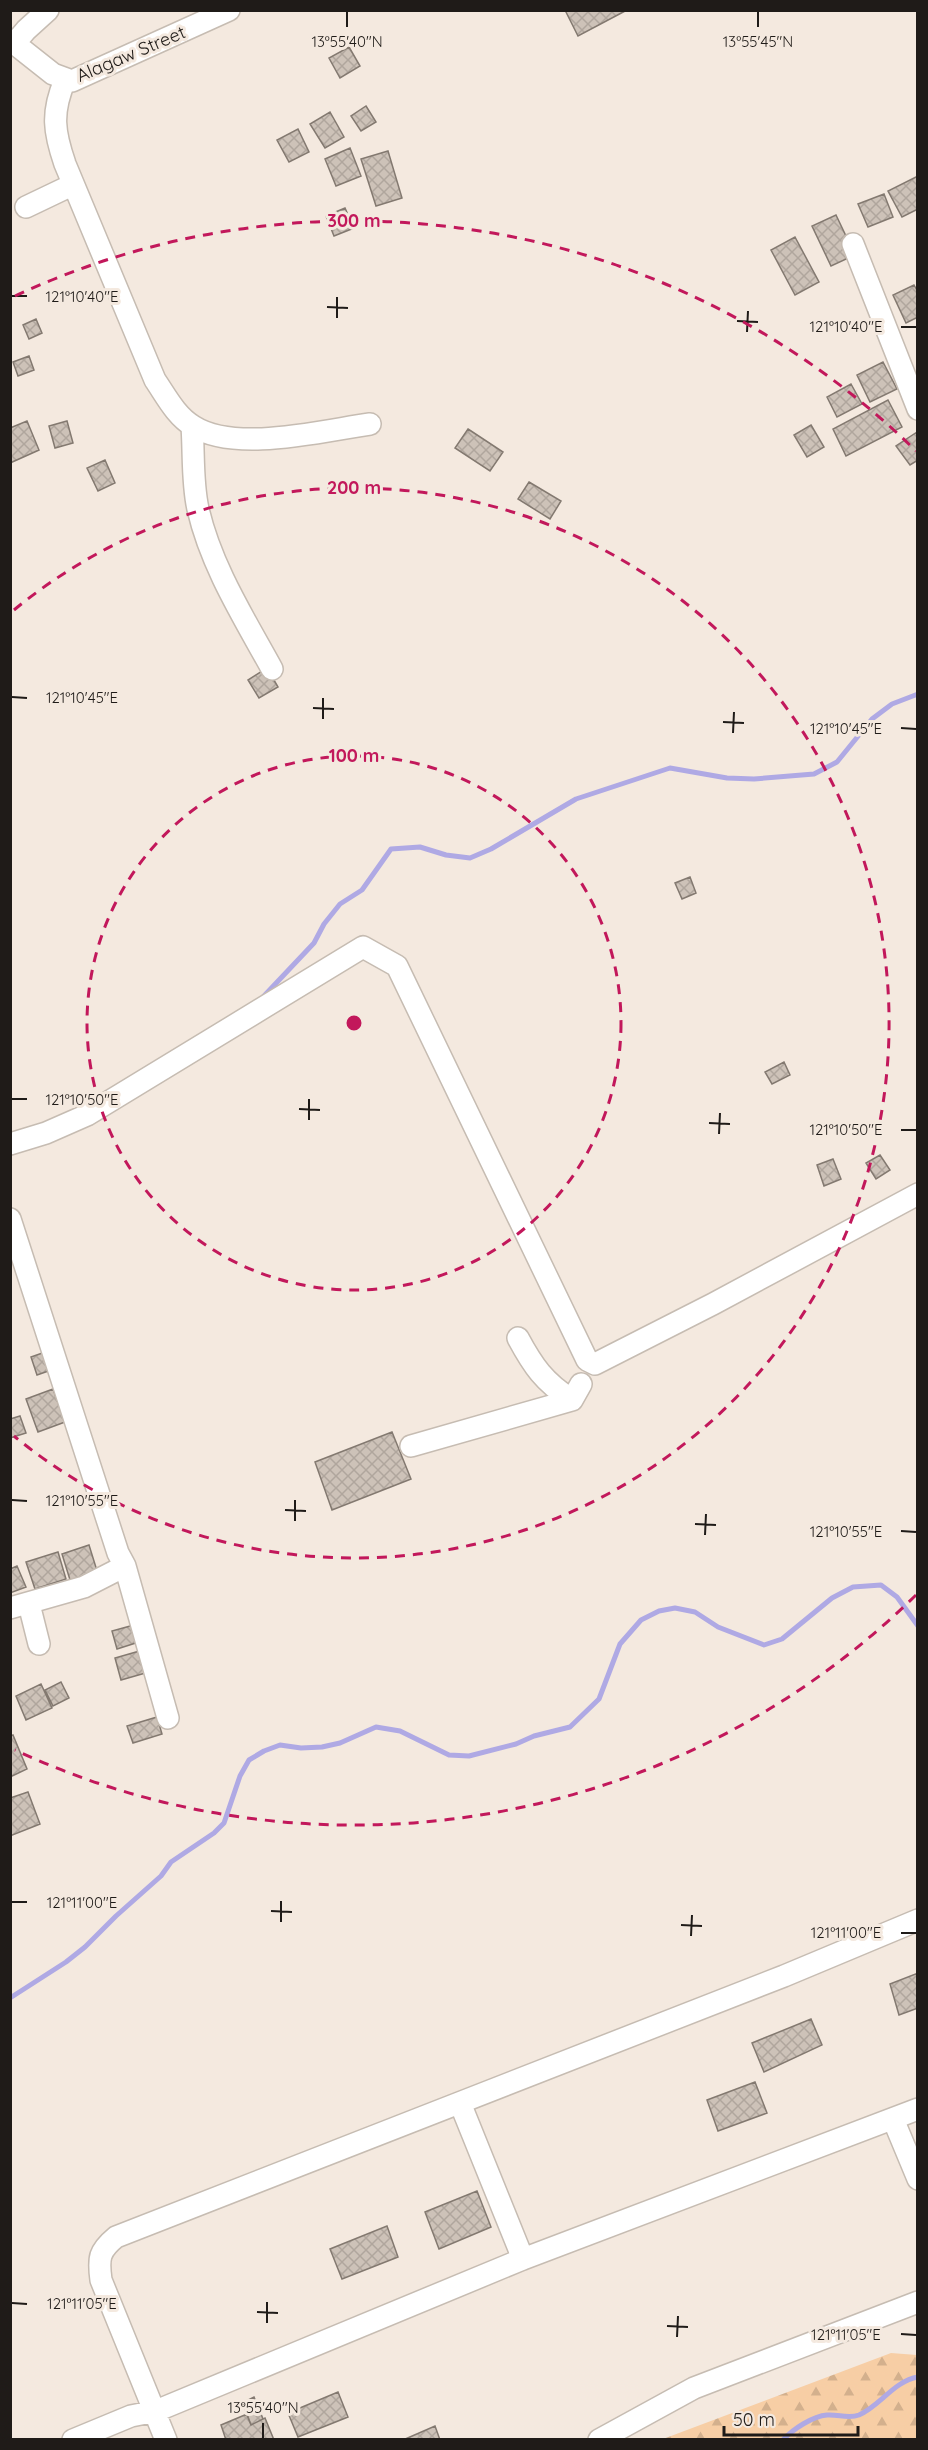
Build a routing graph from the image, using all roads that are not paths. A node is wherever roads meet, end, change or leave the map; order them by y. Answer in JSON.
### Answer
{"nodes":[{"id":1,"x":48,"y":10,"type":"edge"},
{"id":2,"x":229,"y":10,"type":"edge"},
{"id":3,"x":13,"y":41,"type":"edge"},
{"id":4,"x":65,"y":80,"type":"junction"},
{"id":5,"x":72,"y":185,"type":"junction"},
{"id":6,"x":26,"y":207,"type":"dead end"},
{"id":7,"x":853,"y":244,"type":"dead end"},
{"id":8,"x":918,"y":409,"type":"edge"},
{"id":9,"x":370,"y":424,"type":"dead end"},
{"id":10,"x":192,"y":426,"type":"junction"},
{"id":11,"x":272,"y":669,"type":"dead end"},
{"id":12,"x":10,"y":1144,"type":"edge"},
{"id":13,"x":918,"y":1194,"type":"edge"},
{"id":14,"x":10,"y":1219,"type":"edge"},
{"id":15,"x":518,"y":1338,"type":"dead end"},
{"id":16,"x":584,"y":1380,"type":"junction"},
{"id":17,"x":411,"y":1446,"type":"dead end"},
{"id":18,"x":125,"y":1566,"type":"junction"},
{"id":19,"x":20,"y":1606,"type":"edge"},
{"id":20,"x":39,"y":1644,"type":"dead end"},
{"id":21,"x":168,"y":1718,"type":"dead end"},
{"id":22,"x":918,"y":1920,"type":"edge"},
{"id":23,"x":460,"y":2103,"type":"junction"},
{"id":24,"x":918,"y":2109,"type":"edge"},
{"id":25,"x":893,"y":2119,"type":"junction"},
{"id":26,"x":918,"y":2179,"type":"edge"},
{"id":27,"x":523,"y":2259,"type":"junction"},
{"id":28,"x":918,"y":2302,"type":"edge"},
{"id":29,"x":156,"y":2411,"type":"junction"},
{"id":30,"x":73,"y":2439,"type":"edge"},
{"id":31,"x":166,"y":2439,"type":"edge"},
{"id":32,"x":599,"y":2439,"type":"edge"}],
"edges":[{"from":1,"to":3,"type":"street"},
{"from":2,"to":4,"type":"street","name":"Alagaw Street"},
{"from":3,"to":4,"type":"street"},
{"from":4,"to":5,"type":"street"},
{"from":5,"to":6,"type":"street"},
{"from":5,"to":10,"type":"street"},
{"from":7,"to":8,"type":"street"},
{"from":9,"to":10,"type":"street"},
{"from":10,"to":11,"type":"street"},
{"from":12,"to":16,"type":"street"},
{"from":13,"to":16,"type":"street"},
{"from":14,"to":18,"type":"street"},
{"from":15,"to":16,"type":"street"},
{"from":16,"to":17,"type":"street"},
{"from":18,"to":19,"type":"street"},
{"from":18,"to":21,"type":"street"},
{"from":19,"to":20,"type":"street"},
{"from":22,"to":23,"type":"street"},
{"from":23,"to":27,"type":"street"},
{"from":23,"to":29,"type":"street"},
{"from":24,"to":25,"type":"street"},
{"from":25,"to":26,"type":"street"},
{"from":25,"to":27,"type":"street"},
{"from":27,"to":29,"type":"street"},
{"from":28,"to":32,"type":"street"},
{"from":29,"to":30,"type":"street"},
{"from":29,"to":31,"type":"street"}]}
